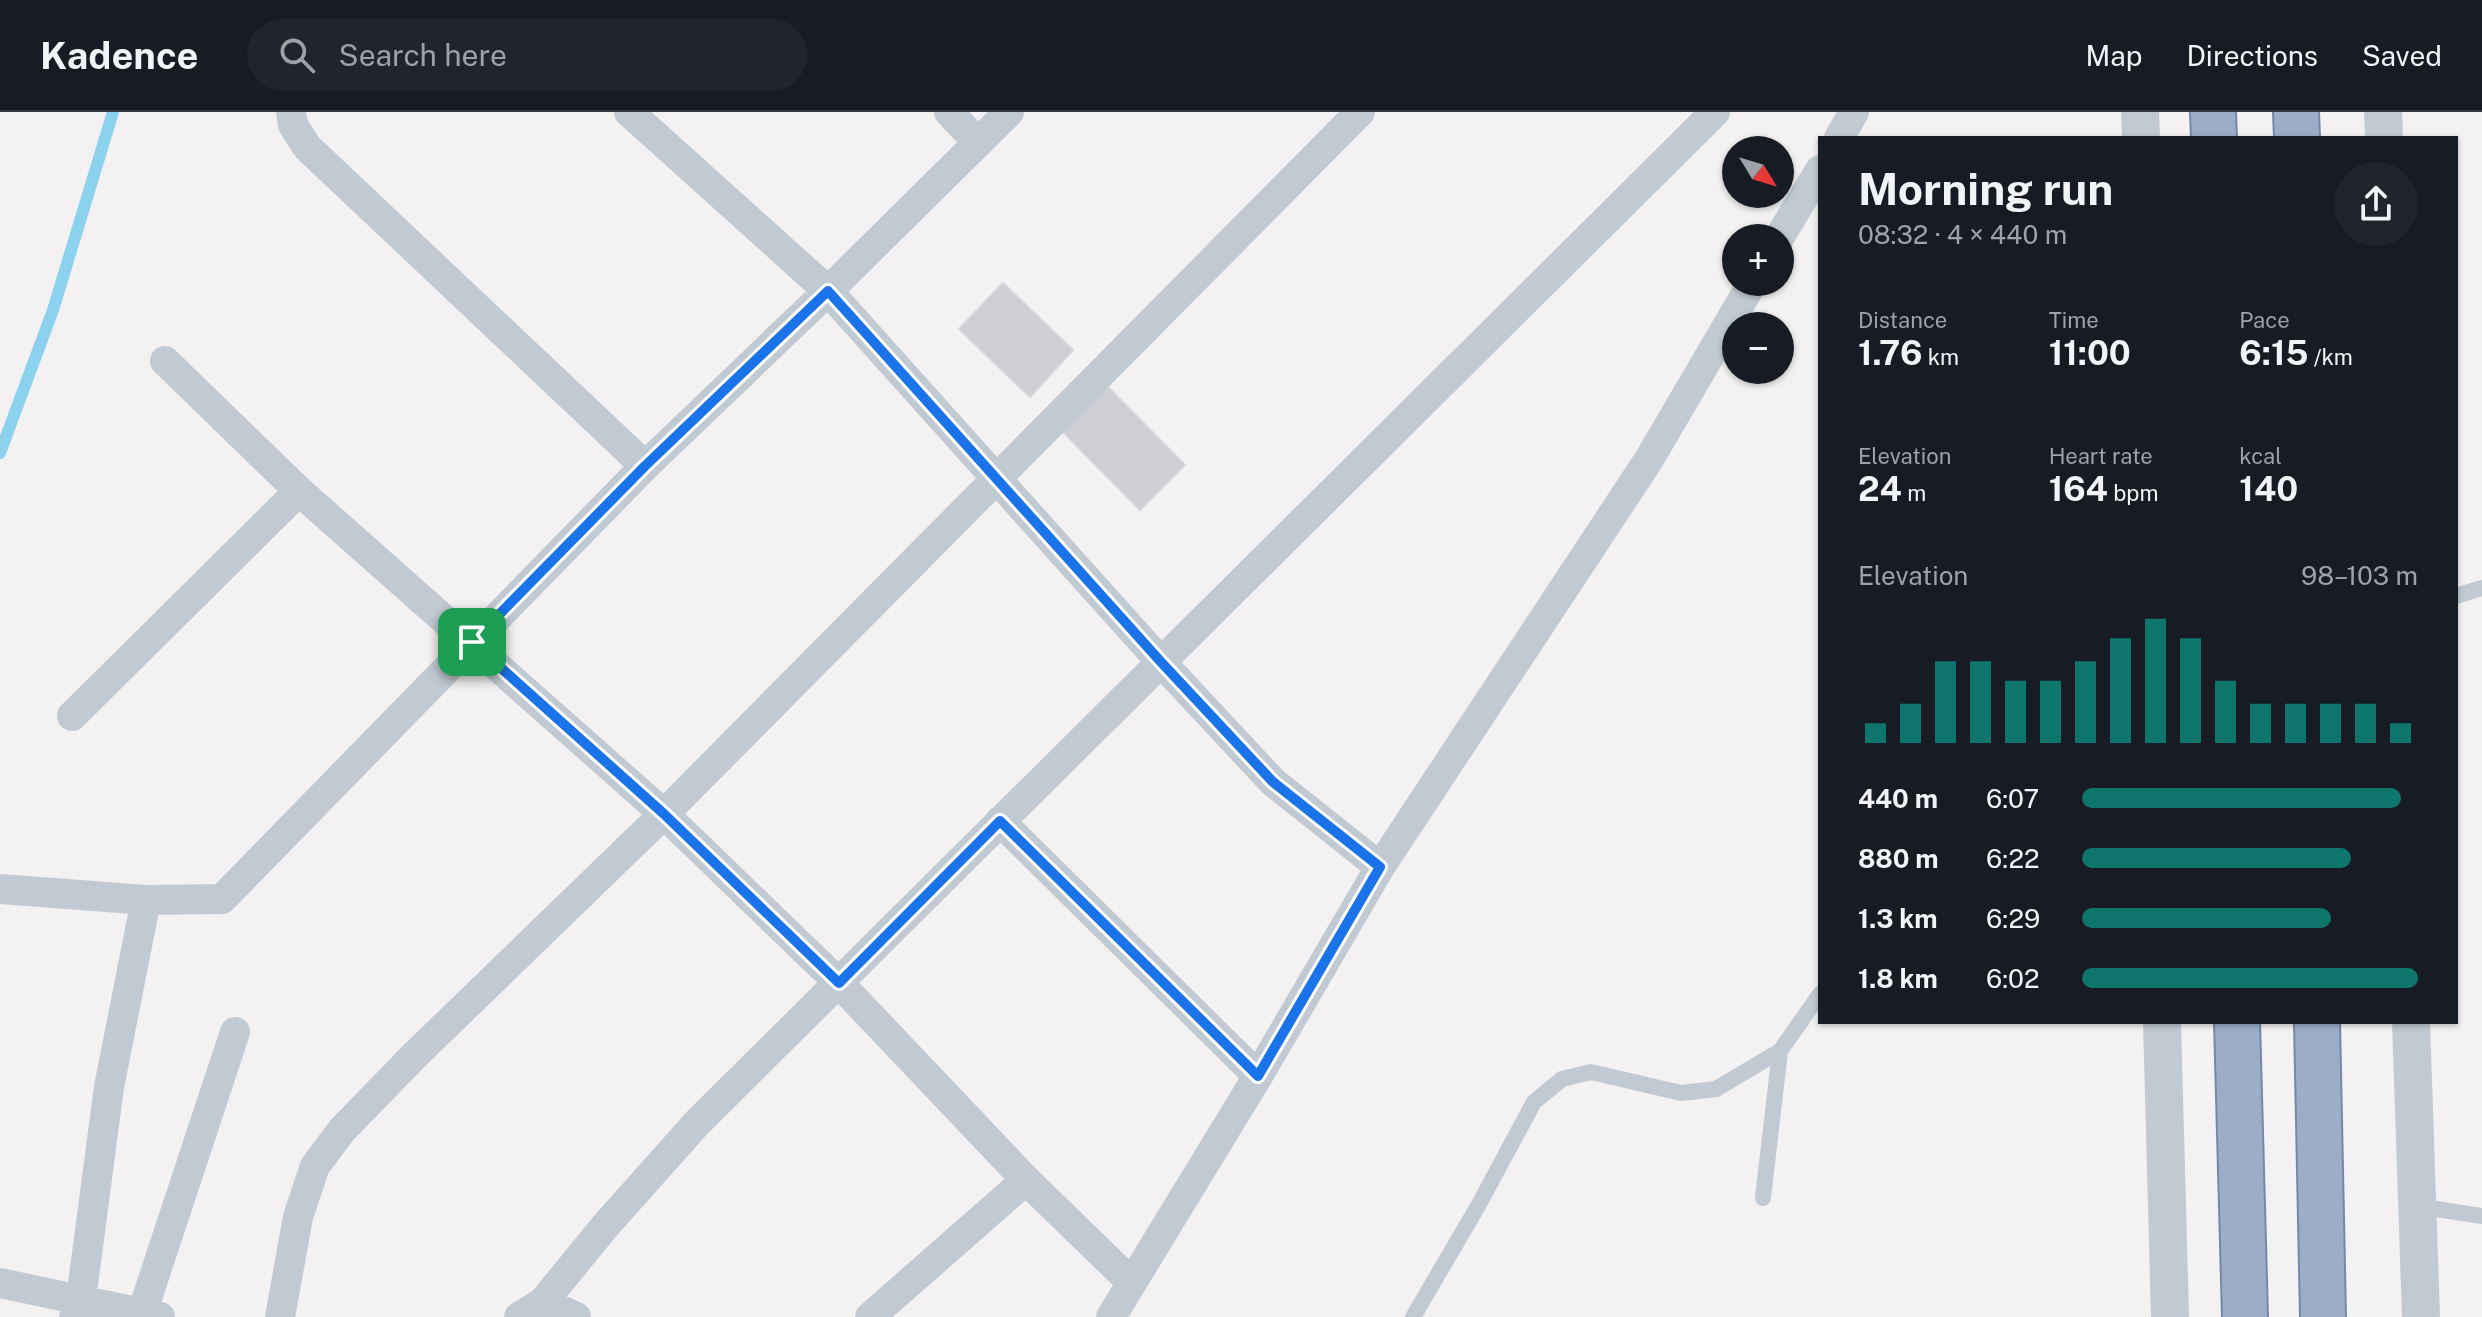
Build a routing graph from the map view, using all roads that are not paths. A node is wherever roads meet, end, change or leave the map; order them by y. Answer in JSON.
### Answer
{"nodes":[{"id":1,"x":291,"y":112,"type":"edge"},
{"id":2,"x":629,"y":112,"type":"edge"},
{"id":3,"x":949,"y":112,"type":"edge"},
{"id":4,"x":1009,"y":112,"type":"edge"},
{"id":5,"x":1360,"y":112,"type":"edge"},
{"id":6,"x":1715,"y":112,"type":"edge"},
{"id":7,"x":1854,"y":112,"type":"edge"},
{"id":8,"x":2140,"y":112,"type":"edge"},
{"id":9,"x":2213,"y":112,"type":"edge"},
{"id":10,"x":2296,"y":112,"type":"edge"},
{"id":11,"x":2383,"y":112,"type":"edge"},
{"id":12,"x":1840,"y":136,"type":"edge"},
{"id":13,"x":2141,"y":136,"type":"edge"},
{"id":14,"x":2214,"y":136,"type":"edge"},
{"id":15,"x":2297,"y":136,"type":"edge"},
{"id":16,"x":2384,"y":136,"type":"edge"},
{"id":17,"x":978,"y":143,"type":"junction"},
{"id":18,"x":1818,"y":173,"type":"edge"},
{"id":19,"x":1787,"y":224,"type":"edge"},
{"id":20,"x":828,"y":291,"type":"junction"},
{"id":21,"x":1745,"y":296,"type":"edge"},
{"id":22,"x":165,"y":361,"type":"dead end"},
{"id":23,"x":645,"y":466,"type":"junction"},
{"id":24,"x":998,"y":479,"type":"junction"},
{"id":25,"x":299,"y":491,"type":"junction"},
{"id":26,"x":2482,"y":588,"type":"edge"},
{"id":27,"x":2458,"y":595,"type":"edge"},
{"id":28,"x":472,"y":642,"type":"junction"},
{"id":29,"x":1161,"y":662,"type":"junction"},
{"id":30,"x":72,"y":716,"type":"dead end"},
{"id":31,"x":664,"y":814,"type":"junction"},
{"id":32,"x":1000,"y":821,"type":"junction"},
{"id":33,"x":1380,"y":867,"type":"junction"},
{"id":34,"x":1,"y":897,"type":"edge"},
{"id":35,"x":146,"y":900,"type":"junction"},
{"id":36,"x":839,"y":983,"type":"junction"},
{"id":37,"x":1818,"y":997,"type":"edge"},
{"id":38,"x":2162,"y":1024,"type":"edge"},
{"id":39,"x":2237,"y":1024,"type":"edge"},
{"id":40,"x":2317,"y":1024,"type":"edge"},
{"id":41,"x":2411,"y":1024,"type":"edge"},
{"id":42,"x":235,"y":1032,"type":"dead end"},
{"id":43,"x":1780,"y":1051,"type":"junction"},
{"id":44,"x":1258,"y":1076,"type":"junction"},
{"id":45,"x":1026,"y":1180,"type":"junction"},
{"id":46,"x":1763,"y":1198,"type":"dead end"},
{"id":47,"x":2417,"y":1206,"type":"junction"},
{"id":48,"x":2482,"y":1216,"type":"edge"},
{"id":49,"x":1131,"y":1282,"type":"junction"},
{"id":50,"x":0,"y":1283,"type":"edge"},
{"id":51,"x":77,"y":1308,"type":"edge"},
{"id":52,"x":531,"y":1309,"type":"edge"},
{"id":53,"x":151,"y":1315,"type":"edge"},
{"id":54,"x":280,"y":1317,"type":"edge"},
{"id":55,"x":576,"y":1317,"type":"edge"},
{"id":56,"x":870,"y":1317,"type":"edge"},
{"id":57,"x":1111,"y":1317,"type":"edge"},
{"id":58,"x":1413,"y":1317,"type":"edge"},
{"id":59,"x":2170,"y":1317,"type":"edge"},
{"id":60,"x":2245,"y":1317,"type":"edge"},
{"id":61,"x":2323,"y":1317,"type":"edge"},
{"id":62,"x":2421,"y":1317,"type":"edge"}],
"edges":[{"from":1,"to":23,"type":"street"},
{"from":2,"to":20,"type":"street"},
{"from":3,"to":17,"type":"street"},
{"from":4,"to":17,"type":"street"},
{"from":5,"to":24,"type":"street"},
{"from":6,"to":29,"type":"street"},
{"from":7,"to":12,"type":"street"},
{"from":8,"to":13,"type":"street"},
{"from":9,"to":14,"type":"highway"},
{"from":10,"to":15,"type":"highway"},
{"from":11,"to":16,"type":"street"},
{"from":17,"to":20,"type":"street"},
{"from":18,"to":19,"type":"street"},
{"from":20,"to":23,"type":"street"},
{"from":20,"to":24,"type":"street"},
{"from":21,"to":33,"type":"street"},
{"from":22,"to":25,"type":"street"},
{"from":23,"to":28,"type":"street"},
{"from":24,"to":29,"type":"street"},
{"from":24,"to":31,"type":"street"},
{"from":25,"to":28,"type":"street"},
{"from":25,"to":30,"type":"street"},
{"from":26,"to":27,"type":"lane"},
{"from":28,"to":31,"type":"street"},
{"from":28,"to":35,"type":"street"},
{"from":29,"to":32,"type":"street"},
{"from":29,"to":33,"type":"street"},
{"from":31,"to":36,"type":"street"},
{"from":31,"to":54,"type":"street"},
{"from":32,"to":36,"type":"street"},
{"from":32,"to":44,"type":"street"},
{"from":33,"to":44,"type":"street"},
{"from":34,"to":35,"type":"street"},
{"from":35,"to":51,"type":"street"},
{"from":36,"to":45,"type":"street"},
{"from":36,"to":52,"type":"street"},
{"from":37,"to":43,"type":"lane"},
{"from":38,"to":59,"type":"street"},
{"from":39,"to":60,"type":"highway"},
{"from":40,"to":61,"type":"highway"},
{"from":41,"to":47,"type":"street"},
{"from":42,"to":53,"type":"street"},
{"from":43,"to":46,"type":"lane"},
{"from":43,"to":58,"type":"lane"},
{"from":44,"to":49,"type":"street"},
{"from":45,"to":49,"type":"street"},
{"from":45,"to":56,"type":"street"},
{"from":47,"to":48,"type":"lane"},
{"from":47,"to":62,"type":"street"},
{"from":49,"to":57,"type":"street"},
{"from":50,"to":51,"type":"street"},
{"from":51,"to":53,"type":"street"},
{"from":52,"to":55,"type":"street"}]}
